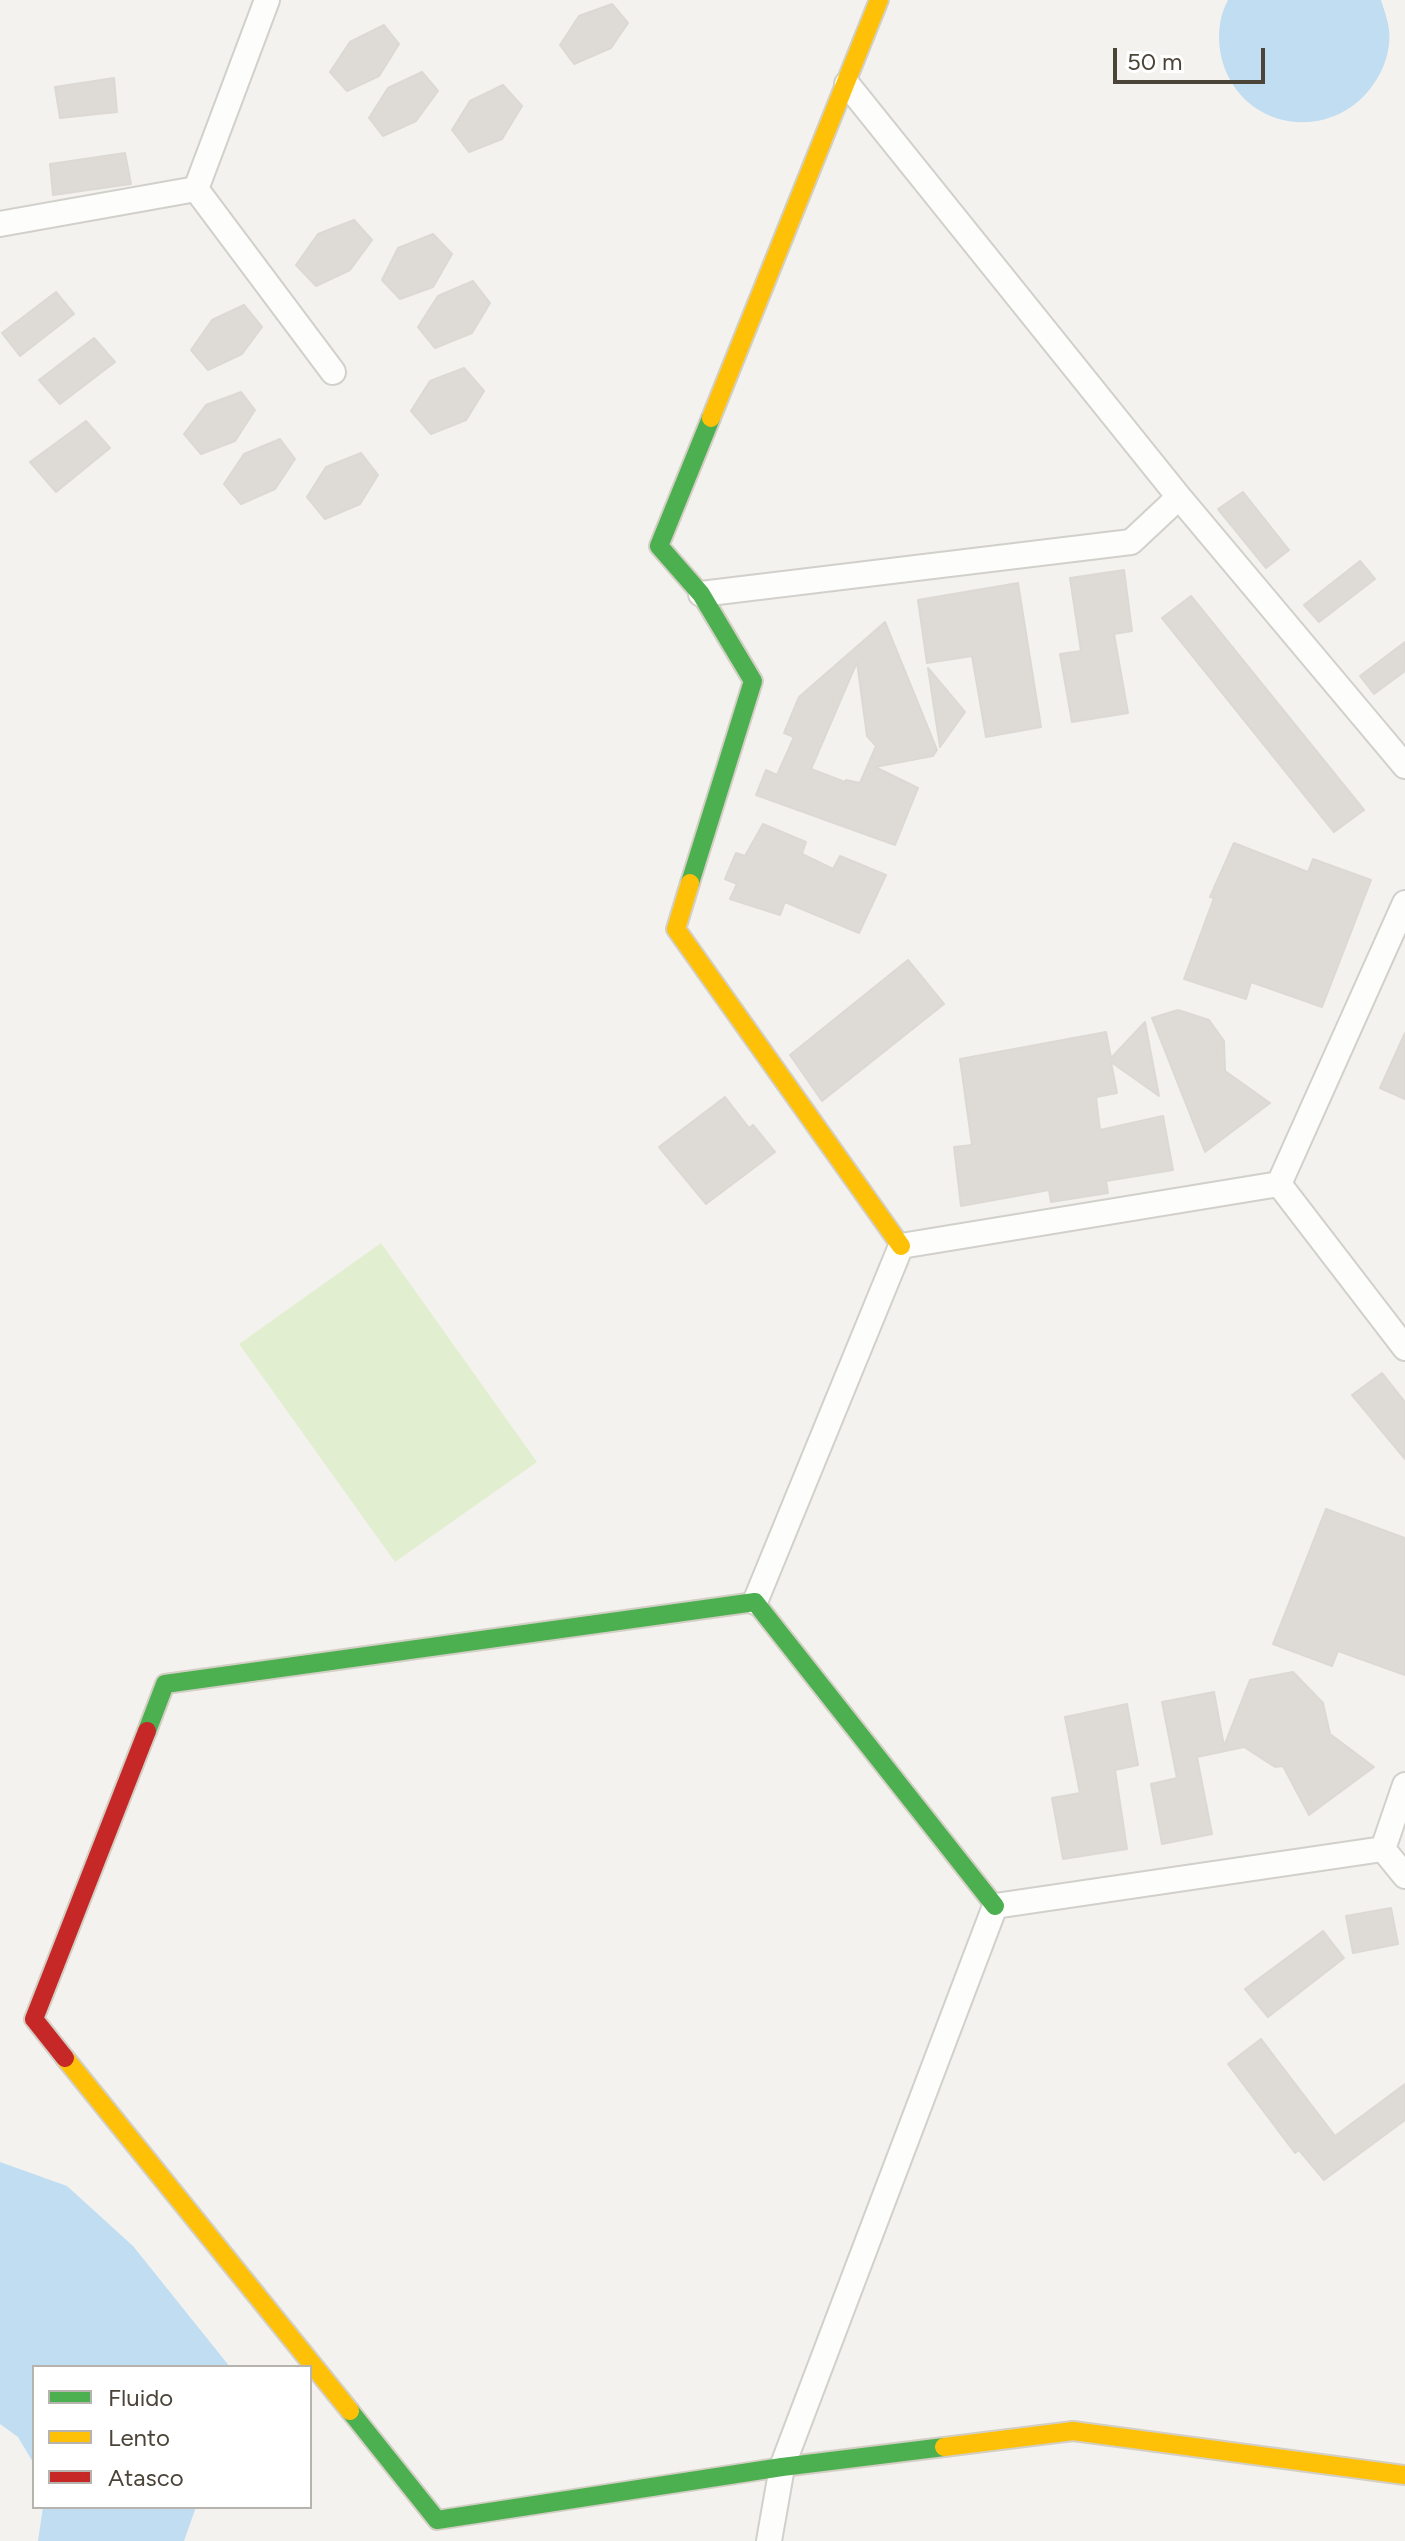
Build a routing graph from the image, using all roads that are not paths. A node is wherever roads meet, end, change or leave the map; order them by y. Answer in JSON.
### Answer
{"nodes":[{"id":1,"x":267,"y":0,"type":"edge"},
{"id":2,"x":879,"y":0,"type":"edge"},
{"id":3,"x":847,"y":84,"type":"junction"},
{"id":4,"x":196,"y":189,"type":"junction"},
{"id":5,"x":0,"y":224,"type":"edge"},
{"id":6,"x":333,"y":372,"type":"dead end"},
{"id":7,"x":1179,"y":497,"type":"junction"},
{"id":8,"x":701,"y":594,"type":"junction"},
{"id":9,"x":1405,"y":766,"type":"edge"},
{"id":10,"x":1405,"y":903,"type":"edge"},
{"id":11,"x":1279,"y":1184,"type":"junction"},
{"id":12,"x":901,"y":1246,"type":"junction"},
{"id":13,"x":1405,"y":1348,"type":"edge"},
{"id":14,"x":755,"y":1602,"type":"junction"},
{"id":15,"x":1405,"y":1785,"type":"edge"},
{"id":16,"x":1383,"y":1849,"type":"junction"},
{"id":17,"x":1405,"y":1876,"type":"edge"},
{"id":18,"x":995,"y":1906,"type":"junction"},
{"id":19,"x":782,"y":2467,"type":"junction"},
{"id":20,"x":1405,"y":2475,"type":"edge"},
{"id":21,"x":769,"y":2541,"type":"edge"}],
"edges":[{"from":1,"to":4,"type":"street"},
{"from":2,"to":3,"type":"street"},
{"from":3,"to":7,"type":"street"},
{"from":3,"to":8,"type":"street"},
{"from":4,"to":5,"type":"street"},
{"from":4,"to":6,"type":"street"},
{"from":7,"to":8,"type":"street"},
{"from":7,"to":9,"type":"street"},
{"from":8,"to":12,"type":"street"},
{"from":10,"to":11,"type":"street"},
{"from":11,"to":12,"type":"street"},
{"from":11,"to":13,"type":"street"},
{"from":12,"to":14,"type":"street"},
{"from":14,"to":18,"type":"street"},
{"from":14,"to":19,"type":"street"},
{"from":15,"to":16,"type":"street"},
{"from":16,"to":17,"type":"street"},
{"from":16,"to":18,"type":"street"},
{"from":18,"to":19,"type":"street"},
{"from":19,"to":20,"type":"street"},
{"from":19,"to":21,"type":"street"}]}
